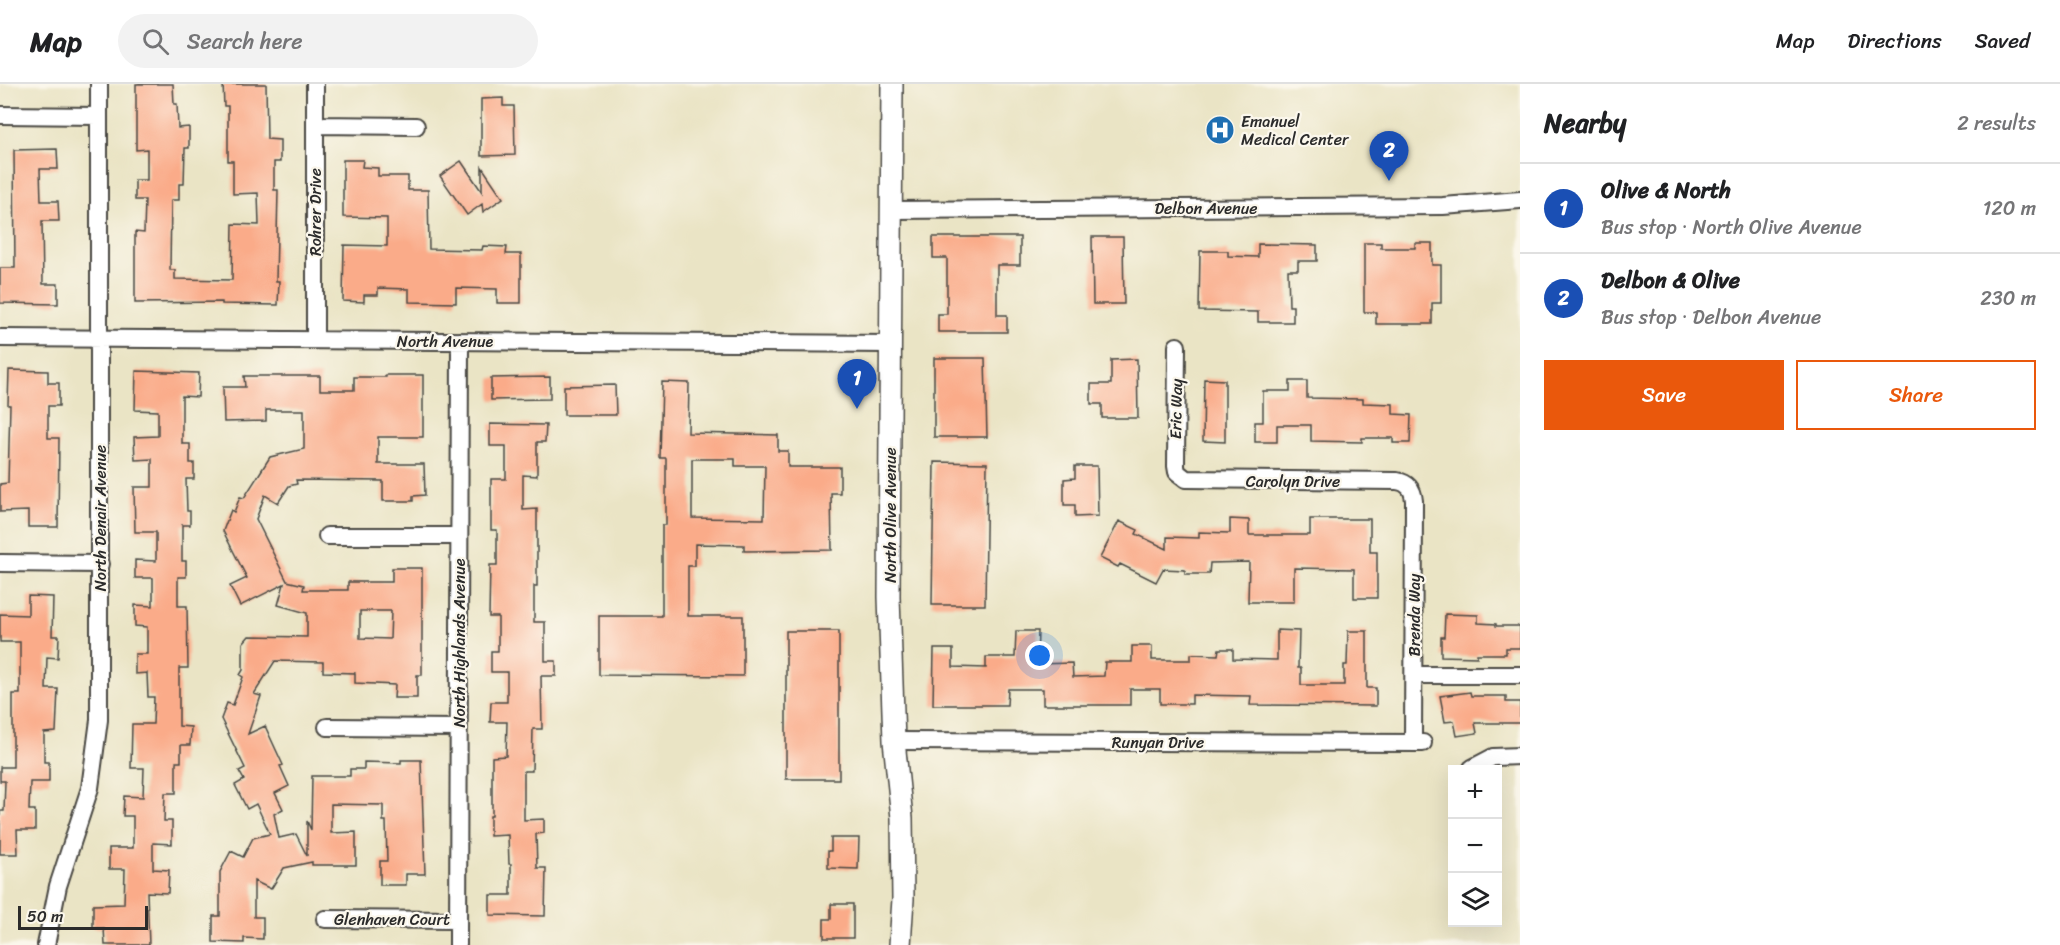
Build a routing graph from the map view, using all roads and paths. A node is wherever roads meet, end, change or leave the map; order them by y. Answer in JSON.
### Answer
{"nodes":[{"id":1,"x":99,"y":84,"type":"edge"},
{"id":2,"x":315,"y":84,"type":"edge"},
{"id":3,"x":892,"y":84,"type":"edge"},
{"id":4,"x":0,"y":115,"type":"edge"},
{"id":5,"x":99,"y":116,"type":"junction"},
{"id":6,"x":315,"y":125,"type":"junction"},
{"id":7,"x":416,"y":126,"type":"dead end"},
{"id":8,"x":1520,"y":200,"type":"edge"},
{"id":9,"x":891,"y":210,"type":"junction"},
{"id":10,"x":0,"y":338,"type":"edge"},
{"id":11,"x":100,"y":338,"type":"junction"},
{"id":12,"x":315,"y":340,"type":"junction"},
{"id":13,"x":460,"y":341,"type":"junction"},
{"id":14,"x":890,"y":344,"type":"junction"},
{"id":15,"x":1177,"y":346,"type":"dead end"},
{"id":16,"x":1177,"y":472,"type":"joint"},
{"id":17,"x":1410,"y":488,"type":"joint"},
{"id":18,"x":327,"y":536,"type":"dead end"},
{"id":19,"x":459,"y":536,"type":"junction"},
{"id":20,"x":0,"y":563,"type":"edge"},
{"id":21,"x":100,"y":564,"type":"junction"},
{"id":22,"x":1414,"y":675,"type":"junction"},
{"id":23,"x":1520,"y":675,"type":"edge"},
{"id":24,"x":327,"y":727,"type":"dead end"},
{"id":25,"x":459,"y":728,"type":"junction"},
{"id":26,"x":894,"y":741,"type":"junction"},
{"id":27,"x":1418,"y":743,"type":"joint"},
{"id":28,"x":1520,"y":756,"type":"edge"},
{"id":29,"x":1478,"y":765,"type":"edge"},
{"id":30,"x":325,"y":919,"type":"dead end"},
{"id":31,"x":458,"y":920,"type":"junction"},
{"id":32,"x":46,"y":945,"type":"edge"},
{"id":33,"x":458,"y":945,"type":"edge"},
{"id":34,"x":900,"y":945,"type":"edge"}],
"edges":[{"from":1,"to":5,"type":"street","name":"North Denair Avenue"},
{"from":2,"to":6,"type":"street","name":"Rohrer Drive"},
{"from":3,"to":9,"type":"street","name":"North Olive Avenue"},
{"from":4,"to":5,"type":"street"},
{"from":5,"to":11,"type":"street","name":"North Denair Avenue"},
{"from":6,"to":7,"type":"street"},
{"from":6,"to":12,"type":"street","name":"Rohrer Drive"},
{"from":8,"to":9,"type":"street","name":"Delbon Avenue"},
{"from":9,"to":14,"type":"street","name":"North Olive Avenue"},
{"from":10,"to":11,"type":"street","name":"North Avenue"},
{"from":11,"to":12,"type":"street","name":"North Avenue"},
{"from":11,"to":21,"type":"street","name":"North Denair Avenue"},
{"from":12,"to":13,"type":"street","name":"North Avenue"},
{"from":13,"to":14,"type":"street","name":"North Avenue"},
{"from":13,"to":19,"type":"street","name":"North Highlands Avenue"},
{"from":14,"to":26,"type":"street","name":"North Olive Avenue"},
{"from":15,"to":16,"type":"street","name":"Eric Way"},
{"from":16,"to":17,"type":"street","name":"Carolyn Drive"},
{"from":17,"to":22,"type":"street","name":"Brenda Way"},
{"from":18,"to":19,"type":"street"},
{"from":19,"to":25,"type":"street","name":"North Highlands Avenue"},
{"from":20,"to":21,"type":"street"},
{"from":21,"to":32,"type":"street","name":"North Denair Avenue"},
{"from":22,"to":23,"type":"street"},
{"from":22,"to":27,"type":"street","name":"Brenda Way"},
{"from":24,"to":25,"type":"street"},
{"from":25,"to":31,"type":"street","name":"North Highlands Avenue"},
{"from":26,"to":27,"type":"street","name":"Runyan Drive"},
{"from":26,"to":34,"type":"street","name":"North Olive Avenue"},
{"from":28,"to":29,"type":"street"},
{"from":30,"to":31,"type":"street","name":"Glenhaven Court"},
{"from":31,"to":33,"type":"street","name":"North Highlands Avenue"}]}
